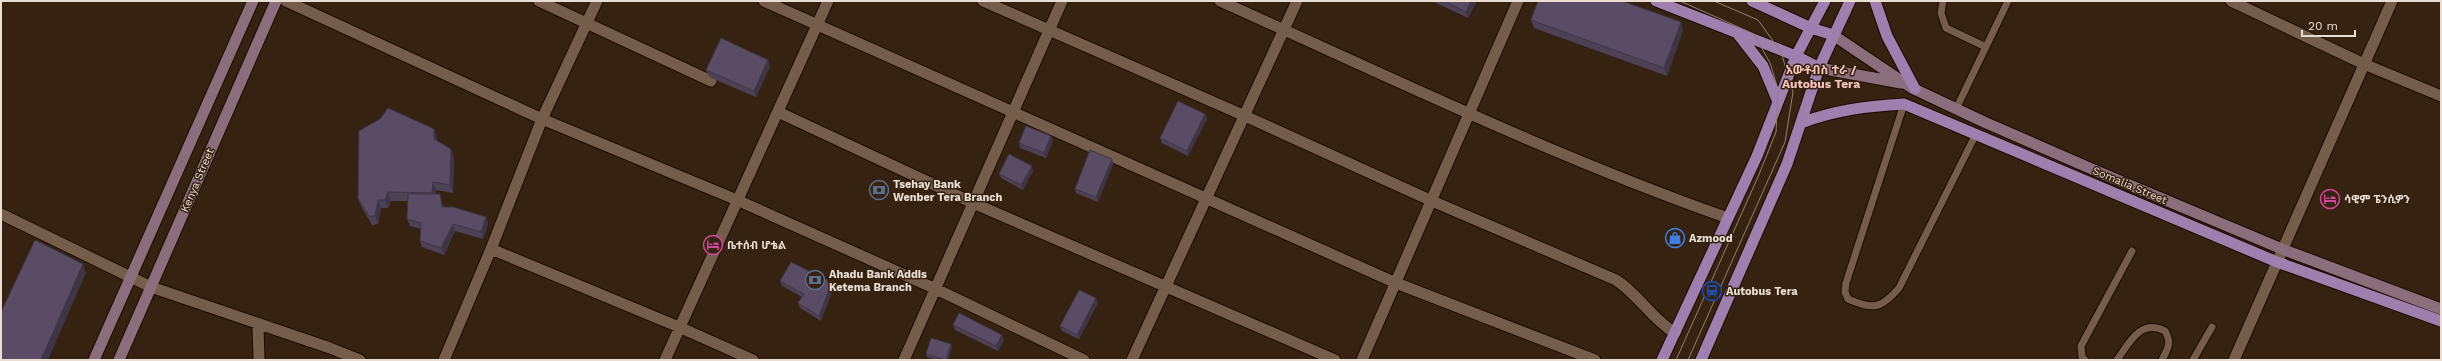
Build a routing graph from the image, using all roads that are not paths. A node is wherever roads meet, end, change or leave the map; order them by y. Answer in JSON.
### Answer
{"nodes":[{"id":1,"x":253,"y":1,"type":"edge"},
{"id":2,"x":276,"y":1,"type":"edge"},
{"id":3,"x":286,"y":1,"type":"edge"},
{"id":4,"x":539,"y":1,"type":"edge"},
{"id":5,"x":597,"y":1,"type":"edge"},
{"id":6,"x":764,"y":1,"type":"edge"},
{"id":7,"x":828,"y":1,"type":"edge"},
{"id":8,"x":983,"y":1,"type":"edge"},
{"id":9,"x":1062,"y":1,"type":"edge"},
{"id":10,"x":1220,"y":1,"type":"edge"},
{"id":11,"x":1297,"y":1,"type":"edge"},
{"id":12,"x":1518,"y":1,"type":"edge"},
{"id":13,"x":1656,"y":1,"type":"edge"},
{"id":14,"x":1752,"y":1,"type":"edge"},
{"id":15,"x":1825,"y":1,"type":"edge"},
{"id":16,"x":1850,"y":1,"type":"edge"},
{"id":17,"x":1875,"y":1,"type":"edge"},
{"id":18,"x":1943,"y":1,"type":"edge"},
{"id":19,"x":2008,"y":1,"type":"edge"},
{"id":20,"x":2231,"y":1,"type":"edge"},
{"id":21,"x":2392,"y":1,"type":"edge"},
{"id":22,"x":587,"y":22,"type":"junction"},
{"id":23,"x":818,"y":25,"type":"junction"},
{"id":24,"x":1811,"y":28,"type":"junction"},
{"id":25,"x":1285,"y":30,"type":"junction"},
{"id":26,"x":1050,"y":31,"type":"junction"},
{"id":27,"x":1738,"y":33,"type":"junction"},
{"id":28,"x":1833,"y":34,"type":"junction"},
{"id":29,"x":1986,"y":47,"type":"junction"},
{"id":30,"x":1796,"y":56,"type":"junction"},
{"id":31,"x":2364,"y":64,"type":"junction"},
{"id":32,"x":1819,"y":68,"type":"junction"},
{"id":33,"x":711,"y":81,"type":"edge"},
{"id":34,"x":1905,"y":84,"type":"junction"},
{"id":35,"x":1915,"y":89,"type":"junction"},
{"id":36,"x":2441,"y":96,"type":"edge"},
{"id":37,"x":1778,"y":102,"type":"junction"},
{"id":38,"x":1904,"y":104,"type":"junction"},
{"id":39,"x":1956,"y":109,"type":"junction"},
{"id":40,"x":778,"y":112,"type":"junction"},
{"id":41,"x":1015,"y":112,"type":"junction"},
{"id":42,"x":1470,"y":114,"type":"junction"},
{"id":43,"x":1246,"y":116,"type":"junction"},
{"id":44,"x":542,"y":119,"type":"junction"},
{"id":45,"x":1800,"y":123,"type":"junction"},
{"id":46,"x":1976,"y":134,"type":"junction"},
{"id":47,"x":737,"y":200,"type":"junction"},
{"id":48,"x":1208,"y":200,"type":"junction"},
{"id":49,"x":1432,"y":201,"type":"junction"},
{"id":50,"x":973,"y":203,"type":"junction"},
{"id":51,"x":1,"y":214,"type":"edge"},
{"id":52,"x":1728,"y":218,"type":"junction"},
{"id":53,"x":491,"y":249,"type":"junction"},
{"id":54,"x":2282,"y":249,"type":"junction"},
{"id":55,"x":2132,"y":251,"type":"dead end"},
{"id":56,"x":2276,"y":262,"type":"junction"},
{"id":57,"x":131,"y":279,"type":"junction"},
{"id":58,"x":1396,"y":283,"type":"junction"},
{"id":59,"x":151,"y":287,"type":"junction"},
{"id":60,"x":1165,"y":288,"type":"junction"},
{"id":61,"x":936,"y":289,"type":"junction"},
{"id":62,"x":2441,"y":309,"type":"edge"},
{"id":63,"x":2441,"y":321,"type":"edge"},
{"id":64,"x":258,"y":325,"type":"junction"},
{"id":65,"x":679,"y":327,"type":"junction"},
{"id":66,"x":2212,"y":327,"type":"dead end"},
{"id":67,"x":1675,"y":333,"type":"junction"},
{"id":68,"x":94,"y":360,"type":"edge"},
{"id":69,"x":119,"y":360,"type":"edge"},
{"id":70,"x":259,"y":360,"type":"edge"},
{"id":71,"x":360,"y":360,"type":"edge"},
{"id":72,"x":444,"y":360,"type":"edge"},
{"id":73,"x":665,"y":360,"type":"edge"},
{"id":74,"x":753,"y":360,"type":"edge"},
{"id":75,"x":904,"y":360,"type":"edge"},
{"id":76,"x":1084,"y":360,"type":"edge"},
{"id":77,"x":1132,"y":360,"type":"edge"},
{"id":78,"x":1335,"y":360,"type":"edge"},
{"id":79,"x":1362,"y":360,"type":"edge"},
{"id":80,"x":1595,"y":360,"type":"edge"},
{"id":81,"x":1662,"y":360,"type":"edge"},
{"id":82,"x":1701,"y":360,"type":"edge"},
{"id":83,"x":2085,"y":360,"type":"edge"},
{"id":84,"x":2117,"y":360,"type":"edge"},
{"id":85,"x":2162,"y":360,"type":"edge"},
{"id":86,"x":2193,"y":360,"type":"edge"},
{"id":87,"x":2234,"y":360,"type":"edge"}],
"edges":[{"from":1,"to":57,"type":"main road"},
{"from":2,"to":59,"type":"main road","name":"Kenya Street"},
{"from":3,"to":44,"type":"street"},
{"from":4,"to":22,"type":"street"},
{"from":5,"to":22,"type":"street"},
{"from":6,"to":23,"type":"street"},
{"from":7,"to":23,"type":"street"},
{"from":8,"to":26,"type":"street"},
{"from":9,"to":26,"type":"street"},
{"from":10,"to":25,"type":"street"},
{"from":11,"to":25,"type":"street"},
{"from":12,"to":42,"type":"street"},
{"from":13,"to":27,"type":"main road"},
{"from":14,"to":24,"type":"main road"},
{"from":15,"to":24,"type":"main road"},
{"from":16,"to":28,"type":"main road"},
{"from":17,"to":35,"type":"main road"},
{"from":18,"to":29,"type":"lane"},
{"from":19,"to":29,"type":"lane"},
{"from":20,"to":31,"type":"street"},
{"from":21,"to":31,"type":"street"},
{"from":22,"to":33,"type":"street"},
{"from":22,"to":44,"type":"street"},
{"from":23,"to":40,"type":"street"},
{"from":23,"to":41,"type":"street"},
{"from":24,"to":28,"type":"main road"},
{"from":24,"to":30,"type":"main road"},
{"from":25,"to":42,"type":"street"},
{"from":25,"to":43,"type":"street"},
{"from":26,"to":41,"type":"street"},
{"from":26,"to":43,"type":"street"},
{"from":27,"to":30,"type":"main road"},
{"from":27,"to":37,"type":"main road"},
{"from":28,"to":32,"type":"main road"},
{"from":28,"to":34,"type":"main road","name":"Somalia Street"},
{"from":29,"to":39,"type":"lane"},
{"from":30,"to":32,"type":"main road"},
{"from":30,"to":37,"type":"main road"},
{"from":31,"to":36,"type":"street"},
{"from":31,"to":54,"type":"street"},
{"from":32,"to":34,"type":"main road"},
{"from":32,"to":45,"type":"main road"},
{"from":34,"to":35,"type":"main road","name":"Somalia Street"},
{"from":35,"to":39,"type":"main road","name":"Somalia Street"},
{"from":37,"to":52,"type":"main road"},
{"from":38,"to":45,"type":"main road"},
{"from":38,"to":46,"type":"main road"},
{"from":38,"to":46,"type":"lane"},
{"from":39,"to":54,"type":"main road","name":"Somalia Street"},
{"from":40,"to":47,"type":"street"},
{"from":40,"to":50,"type":"street"},
{"from":41,"to":48,"type":"street"},
{"from":41,"to":50,"type":"street"},
{"from":42,"to":49,"type":"street"},
{"from":42,"to":52,"type":"street"},
{"from":43,"to":48,"type":"street"},
{"from":43,"to":49,"type":"street"},
{"from":44,"to":47,"type":"street"},
{"from":44,"to":53,"type":"street"},
{"from":45,"to":82,"type":"main road"},
{"from":46,"to":56,"type":"main road"},
{"from":47,"to":61,"type":"street"},
{"from":47,"to":65,"type":"street"},
{"from":48,"to":58,"type":"street"},
{"from":48,"to":60,"type":"street"},
{"from":49,"to":58,"type":"street"},
{"from":49,"to":67,"type":"street"},
{"from":50,"to":60,"type":"street"},
{"from":50,"to":61,"type":"street"},
{"from":51,"to":57,"type":"street"},
{"from":52,"to":67,"type":"main road"},
{"from":53,"to":65,"type":"street"},
{"from":53,"to":72,"type":"street"},
{"from":54,"to":56,"type":"street"},
{"from":54,"to":62,"type":"main road","name":"Somalia Street"},
{"from":55,"to":83,"type":"lane"},
{"from":56,"to":63,"type":"main road"},
{"from":56,"to":87,"type":"street"},
{"from":57,"to":59,"type":"street"},
{"from":57,"to":68,"type":"main road"},
{"from":58,"to":79,"type":"street"},
{"from":58,"to":80,"type":"street"},
{"from":59,"to":64,"type":"street"},
{"from":59,"to":69,"type":"main road","name":"Kenya Street"},
{"from":60,"to":77,"type":"street"},
{"from":60,"to":78,"type":"street"},
{"from":61,"to":75,"type":"street"},
{"from":61,"to":76,"type":"street"},
{"from":64,"to":70,"type":"street"},
{"from":64,"to":71,"type":"street"},
{"from":65,"to":73,"type":"street"},
{"from":65,"to":74,"type":"street"},
{"from":66,"to":86,"type":"lane"},
{"from":67,"to":81,"type":"main road"},
{"from":84,"to":85,"type":"lane"}]}
